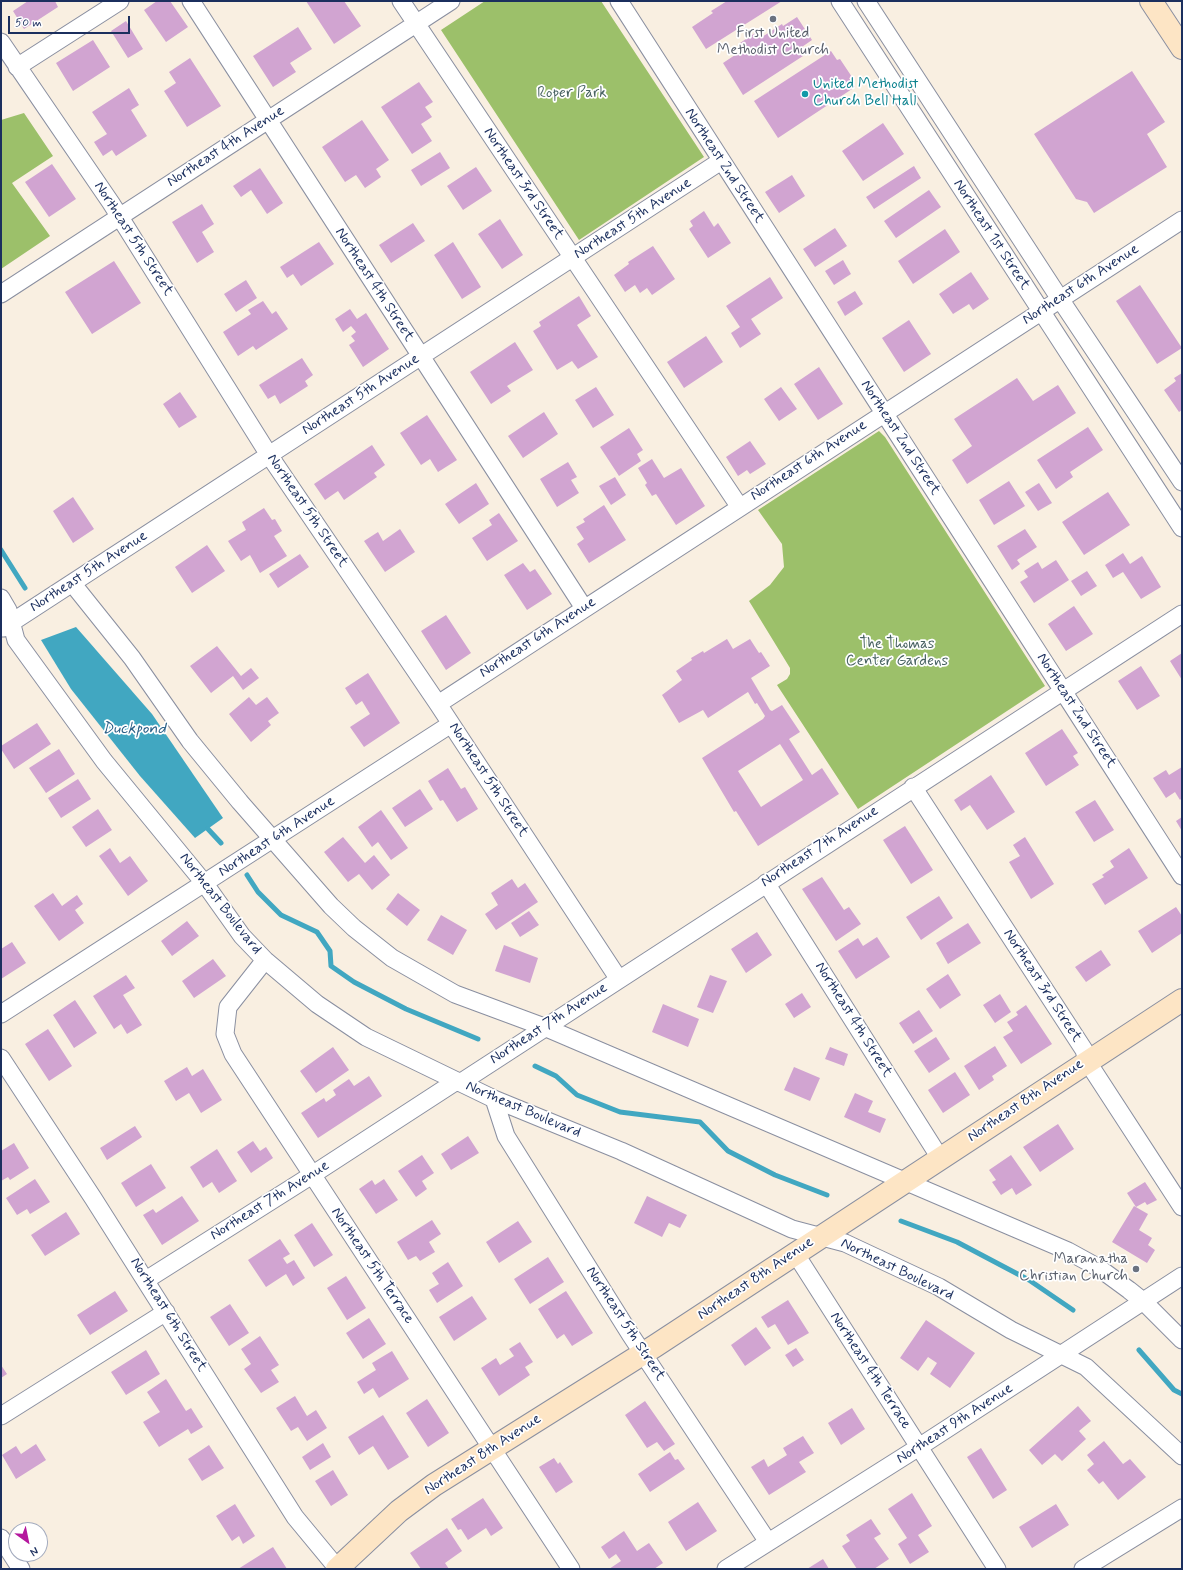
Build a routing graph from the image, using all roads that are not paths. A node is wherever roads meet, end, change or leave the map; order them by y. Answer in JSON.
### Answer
{"nodes":[{"id":1,"x":120,"y":1,"type":"edge"},
{"id":2,"x":191,"y":1,"type":"edge"},
{"id":3,"x":401,"y":1,"type":"edge"},
{"id":4,"x":450,"y":1,"type":"edge"},
{"id":5,"x":619,"y":1,"type":"edge"},
{"id":6,"x":840,"y":1,"type":"edge"},
{"id":7,"x":866,"y":1,"type":"edge"},
{"id":8,"x":1151,"y":1,"type":"edge"},
{"id":9,"x":416,"y":23,"type":"junction"},
{"id":10,"x":1,"y":42,"type":"edge"},
{"id":11,"x":1182,"y":48,"type":"edge"},
{"id":12,"x":17,"y":67,"type":"junction"},
{"id":13,"x":268,"y":120,"type":"junction"},
{"id":14,"x":959,"y":144,"type":"junction"},
{"id":15,"x":941,"y":156,"type":"junction"},
{"id":16,"x":721,"y":161,"type":"junction"},
{"id":17,"x":119,"y":217,"type":"junction"},
{"id":18,"x":1182,"y":220,"type":"edge"},
{"id":19,"x":573,"y":258,"type":"junction"},
{"id":20,"x":1,"y":294,"type":"edge"},
{"id":21,"x":1060,"y":299,"type":"junction"},
{"id":22,"x":1040,"y":311,"type":"junction"},
{"id":23,"x":420,"y":357,"type":"junction"},
{"id":24,"x":883,"y":413,"type":"junction"},
{"id":25,"x":1146,"y":428,"type":"junction"},
{"id":26,"x":1127,"y":441,"type":"junction"},
{"id":27,"x":269,"y":455,"type":"junction"},
{"id":28,"x":1182,"y":482,"type":"edge"},
{"id":29,"x":739,"y":506,"type":"junction"},
{"id":30,"x":1182,"y":528,"type":"edge"},
{"id":31,"x":72,"y":583,"type":"junction"},
{"id":32,"x":1,"y":598,"type":"edge"},
{"id":33,"x":584,"y":608,"type":"junction"},
{"id":34,"x":1182,"y":614,"type":"edge"},
{"id":35,"x":6,"y":626,"type":"edge"},
{"id":36,"x":1064,"y":691,"type":"junction"},
{"id":37,"x":438,"y":704,"type":"junction"},
{"id":38,"x":451,"y":724,"type":"junction"},
{"id":39,"x":913,"y":787,"type":"junction"},
{"id":40,"x":272,"y":839,"type":"junction"},
{"id":41,"x":1182,"y":876,"type":"edge"},
{"id":42,"x":766,"y":883,"type":"junction"},
{"id":43,"x":205,"y":884,"type":"junction"},
{"id":44,"x":264,"y":960,"type":"junction"},
{"id":45,"x":618,"y":978,"type":"junction"},
{"id":46,"x":1182,"y":1000,"type":"edge"},
{"id":47,"x":1,"y":1014,"type":"edge"},
{"id":48,"x":544,"y":1027,"type":"junction"},
{"id":49,"x":1,"y":1058,"type":"edge"},
{"id":50,"x":1087,"y":1061,"type":"junction"},
{"id":51,"x":457,"y":1082,"type":"junction"},
{"id":52,"x":494,"y":1099,"type":"junction"},
{"id":53,"x":940,"y":1158,"type":"junction"},
{"id":54,"x":312,"y":1176,"type":"junction"},
{"id":55,"x":906,"y":1180,"type":"junction"},
{"id":56,"x":1182,"y":1207,"type":"edge"},
{"id":57,"x":821,"y":1236,"type":"junction"},
{"id":58,"x":795,"y":1253,"type":"junction"},
{"id":59,"x":1182,"y":1276,"type":"edge"},
{"id":60,"x":146,"y":1280,"type":"junction"},
{"id":61,"x":1144,"y":1302,"type":"junction"},
{"id":62,"x":166,"y":1312,"type":"junction"},
{"id":63,"x":1182,"y":1340,"type":"edge"},
{"id":64,"x":643,"y":1354,"type":"junction"},
{"id":65,"x":1062,"y":1355,"type":"junction"},
{"id":66,"x":1,"y":1416,"type":"edge"},
{"id":67,"x":919,"y":1447,"type":"junction"},
{"id":68,"x":492,"y":1448,"type":"junction"},
{"id":69,"x":1182,"y":1456,"type":"edge"},
{"id":70,"x":1182,"y":1508,"type":"edge"},
{"id":71,"x":1,"y":1538,"type":"edge"},
{"id":72,"x":768,"y":1542,"type":"junction"},
{"id":73,"x":1104,"y":1563,"type":"edge"},
{"id":74,"x":21,"y":1569,"type":"edge"},
{"id":75,"x":337,"y":1569,"type":"edge"},
{"id":76,"x":571,"y":1569,"type":"edge"},
{"id":77,"x":726,"y":1569,"type":"edge"},
{"id":78,"x":997,"y":1569,"type":"edge"},
{"id":79,"x":1083,"y":1569,"type":"edge"}],
"edges":[{"from":1,"to":12,"type":"street"},
{"from":2,"to":13,"type":"street","name":"Northeast 4th Street"},
{"from":3,"to":9,"type":"street","name":"Northeast 3rd Street"},
{"from":4,"to":9,"type":"street","name":"Northeast 4th Avenue"},
{"from":5,"to":16,"type":"street","name":"Northeast 2nd Street"},
{"from":6,"to":15,"type":"street","name":"Northeast 1st Street"},
{"from":7,"to":14,"type":"street","name":"Northeast 1st Street"},
{"from":8,"to":11,"type":"street"},
{"from":9,"to":13,"type":"street","name":"Northeast 4th Avenue"},
{"from":9,"to":19,"type":"street","name":"Northeast 3rd Street"},
{"from":10,"to":12,"type":"street","name":"Northeast 5th Street"},
{"from":12,"to":17,"type":"street","name":"Northeast 5th Street"},
{"from":13,"to":17,"type":"street","name":"Northeast 4th Avenue"},
{"from":13,"to":23,"type":"street","name":"Northeast 4th Street"},
{"from":14,"to":15,"type":"street"},
{"from":14,"to":21,"type":"street","name":"Northeast 1st Street"},
{"from":15,"to":22,"type":"street","name":"Northeast 1st Street"},
{"from":16,"to":19,"type":"street","name":"Northeast 5th Avenue"},
{"from":16,"to":24,"type":"street","name":"Northeast 2nd Street"},
{"from":17,"to":20,"type":"street","name":"Northeast 4th Avenue"},
{"from":17,"to":27,"type":"street","name":"Northeast 5th Street"},
{"from":18,"to":21,"type":"street","name":"Northeast 6th Avenue"},
{"from":19,"to":23,"type":"street","name":"Northeast 5th Avenue"},
{"from":19,"to":29,"type":"street","name":"Northeast 3rd Street"},
{"from":21,"to":22,"type":"street","name":"Northeast 6th Avenue"},
{"from":21,"to":25,"type":"street","name":"Northeast 1st Street"},
{"from":22,"to":24,"type":"street","name":"Northeast 6th Avenue"},
{"from":22,"to":26,"type":"street","name":"Northeast 1st Street"},
{"from":23,"to":27,"type":"street","name":"Northeast 5th Avenue"},
{"from":23,"to":33,"type":"street","name":"Northeast 4th Street"},
{"from":24,"to":29,"type":"street","name":"Northeast 6th Avenue"},
{"from":24,"to":36,"type":"street","name":"Northeast 2nd Street"},
{"from":25,"to":26,"type":"street"},
{"from":25,"to":28,"type":"street","name":"Northeast 1st Street"},
{"from":26,"to":30,"type":"street","name":"Northeast 1st Street"},
{"from":27,"to":31,"type":"street","name":"Northeast 5th Avenue"},
{"from":27,"to":37,"type":"street","name":"Northeast 5th Street"},
{"from":29,"to":33,"type":"street","name":"Northeast 6th Avenue"},
{"from":31,"to":35,"type":"street","name":"Northeast 5th Avenue"},
{"from":31,"to":40,"type":"street"},
{"from":32,"to":35,"type":"street","name":"Northeast Boulevard"},
{"from":33,"to":37,"type":"street","name":"Northeast 6th Avenue"},
{"from":34,"to":36,"type":"street","name":"Northeast 7th Avenue"},
{"from":35,"to":43,"type":"street","name":"Northeast Boulevard"},
{"from":36,"to":39,"type":"street","name":"Northeast 7th Avenue"},
{"from":36,"to":41,"type":"street","name":"Northeast 2nd Street"},
{"from":37,"to":38,"type":"street","name":"Northeast 5th Street"},
{"from":38,"to":40,"type":"street","name":"Northeast 6th Avenue"},
{"from":38,"to":45,"type":"street","name":"Northeast 5th Street"},
{"from":39,"to":42,"type":"street","name":"Northeast 7th Avenue"},
{"from":39,"to":50,"type":"street","name":"Northeast 3rd Street"},
{"from":40,"to":43,"type":"street","name":"Northeast 6th Avenue"},
{"from":40,"to":48,"type":"street"},
{"from":42,"to":45,"type":"street","name":"Northeast 7th Avenue"},
{"from":42,"to":53,"type":"street","name":"Northeast 4th Street"},
{"from":43,"to":44,"type":"street","name":"Northeast Boulevard"},
{"from":43,"to":47,"type":"street","name":"Northeast 6th Avenue"},
{"from":44,"to":51,"type":"street","name":"Northeast Boulevard"},
{"from":44,"to":54,"type":"street","name":"Northeast 5th Terrace"},
{"from":45,"to":48,"type":"street","name":"Northeast 7th Avenue"},
{"from":46,"to":50,"type":"street","name":"Northeast 8th Avenue"},
{"from":48,"to":51,"type":"street","name":"Northeast 7th Avenue"},
{"from":48,"to":55,"type":"street"},
{"from":49,"to":60,"type":"street","name":"Northeast 6th Street"},
{"from":50,"to":53,"type":"street","name":"Northeast 8th Avenue"},
{"from":50,"to":56,"type":"street","name":"Northeast 3rd Street"},
{"from":51,"to":52,"type":"street","name":"Northeast Boulevard"},
{"from":51,"to":54,"type":"street","name":"Northeast 7th Avenue"},
{"from":52,"to":57,"type":"street","name":"Northeast Boulevard"},
{"from":52,"to":64,"type":"street","name":"Northeast 5th Street"},
{"from":53,"to":55,"type":"street","name":"Northeast 8th Avenue"},
{"from":54,"to":60,"type":"street","name":"Northeast 7th Avenue"},
{"from":54,"to":68,"type":"street","name":"Northeast 5th Terrace"},
{"from":55,"to":57,"type":"street","name":"Northeast 8th Avenue"},
{"from":55,"to":61,"type":"street"},
{"from":57,"to":58,"type":"street","name":"Northeast 8th Avenue"},
{"from":57,"to":65,"type":"street","name":"Northeast Boulevard"},
{"from":58,"to":64,"type":"street","name":"Northeast 8th Avenue"},
{"from":58,"to":67,"type":"street","name":"Northeast 4th Terrace"},
{"from":59,"to":61,"type":"street","name":"Northeast 9th Avenue"},
{"from":60,"to":62,"type":"street","name":"Northeast 6th Street"},
{"from":61,"to":63,"type":"street"},
{"from":61,"to":65,"type":"street","name":"Northeast 9th Avenue"},
{"from":62,"to":66,"type":"street"},
{"from":62,"to":75,"type":"street","name":"Northeast 6th Street"},
{"from":64,"to":68,"type":"street","name":"Northeast 8th Avenue"},
{"from":64,"to":72,"type":"street","name":"Northeast 5th Street"},
{"from":65,"to":67,"type":"street","name":"Northeast 9th Avenue"},
{"from":65,"to":69,"type":"street","name":"Northeast Boulevard"},
{"from":67,"to":72,"type":"street","name":"Northeast 9th Avenue"},
{"from":67,"to":78,"type":"street","name":"Northeast 4th Terrace"},
{"from":68,"to":75,"type":"street","name":"Northeast 8th Avenue"},
{"from":68,"to":76,"type":"street","name":"Northeast 5th Terrace"},
{"from":70,"to":73,"type":"street"},
{"from":71,"to":74,"type":"street"},
{"from":72,"to":77,"type":"street","name":"Northeast 9th Avenue"},
{"from":73,"to":79,"type":"street"}]}
